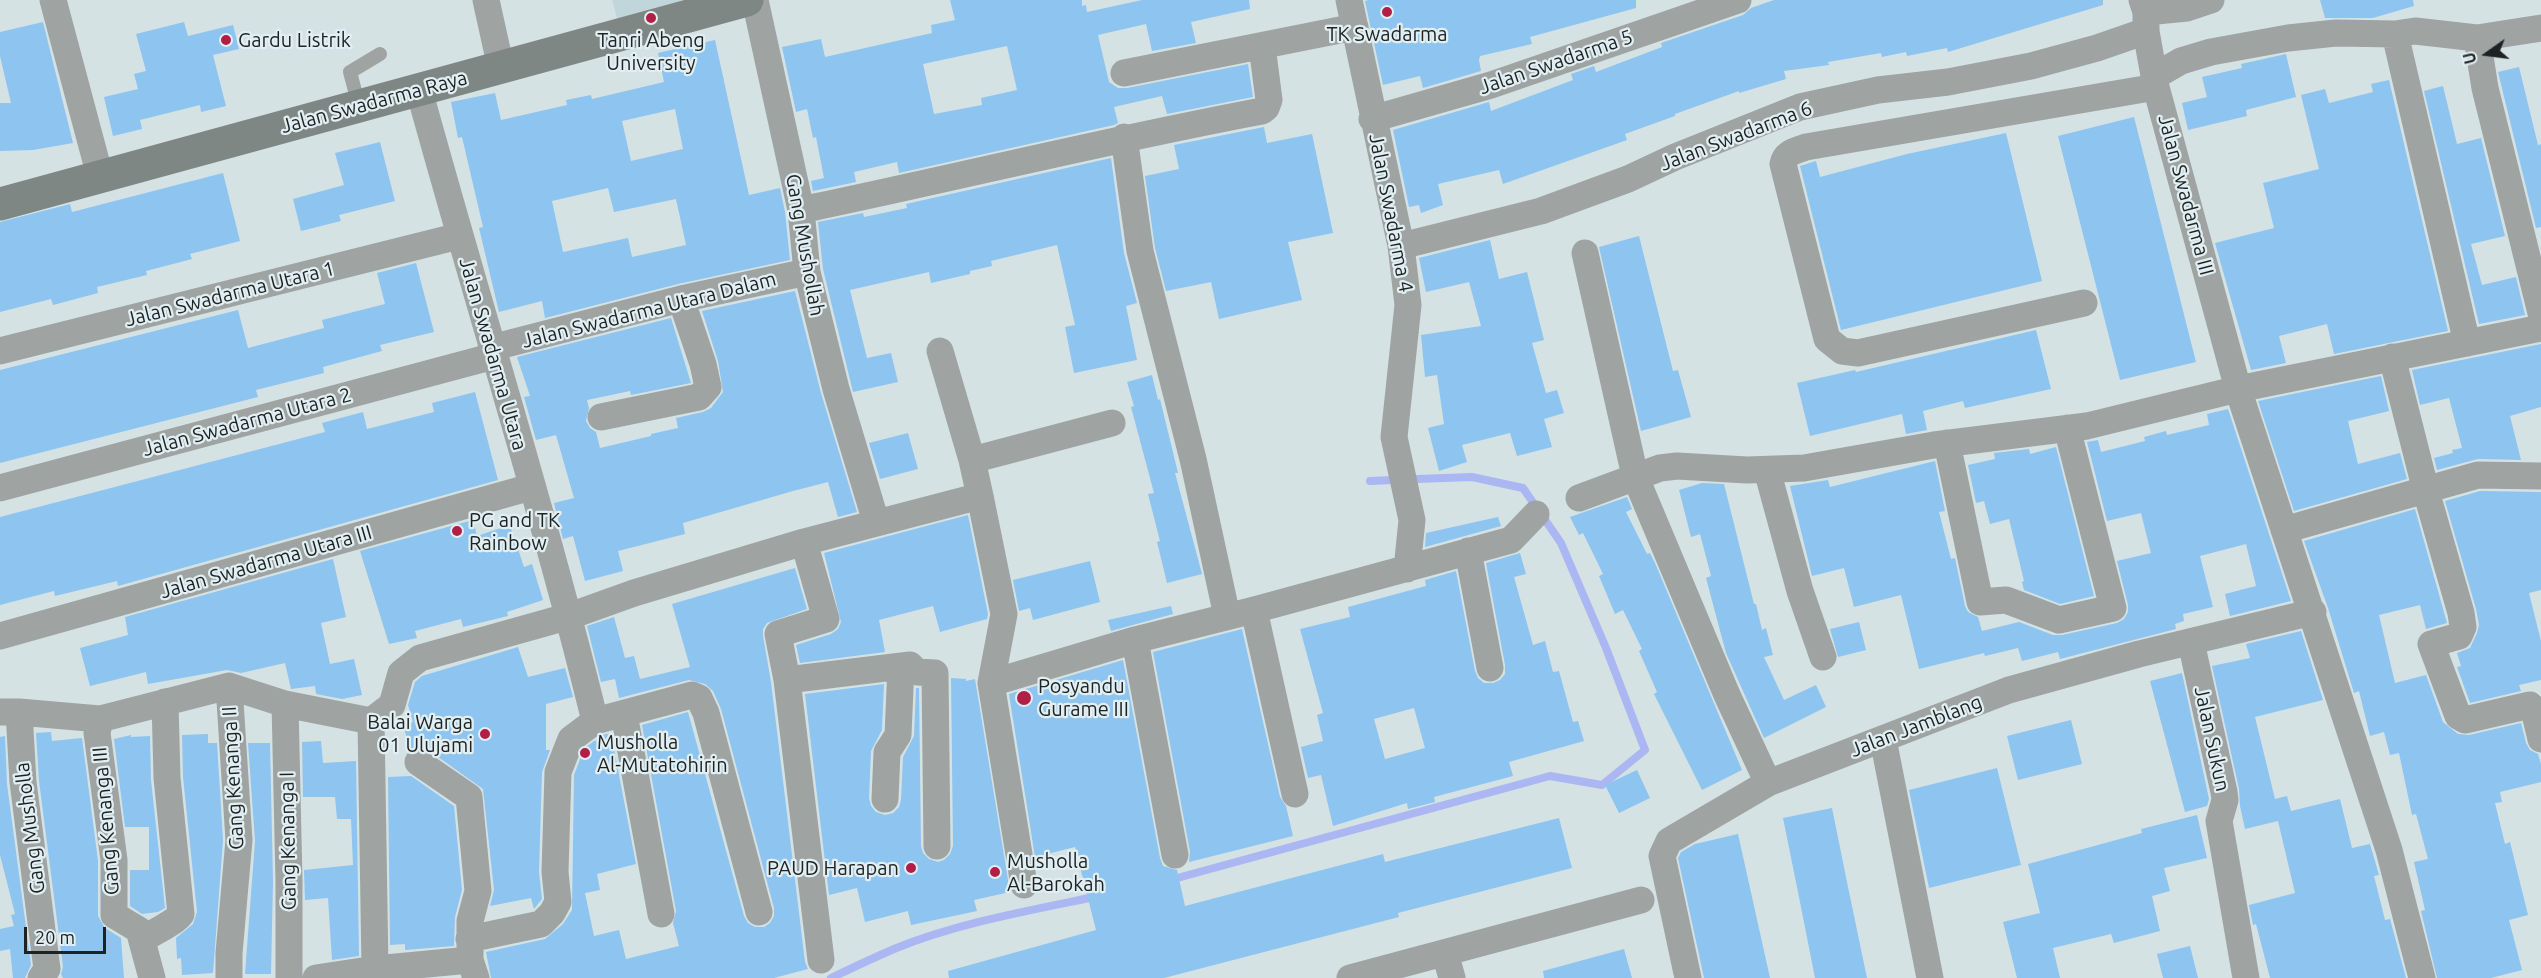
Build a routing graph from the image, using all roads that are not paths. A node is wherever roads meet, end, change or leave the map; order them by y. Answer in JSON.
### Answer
{"nodes":[{"id":1,"x":53,"y":0,"type":"edge"},
{"id":2,"x":486,"y":0,"type":"edge"},
{"id":3,"x":504,"y":0,"type":"edge"},
{"id":4,"x":747,"y":0,"type":"edge"},
{"id":5,"x":755,"y":0,"type":"edge"},
{"id":6,"x":1349,"y":0,"type":"edge"},
{"id":7,"x":1738,"y":0,"type":"edge"},
{"id":8,"x":2211,"y":0,"type":"edge"},
{"id":9,"x":1355,"y":27,"type":"junction"},
{"id":10,"x":2541,"y":28,"type":"edge"},
{"id":11,"x":2395,"y":34,"type":"junction"},
{"id":12,"x":2477,"y":38,"type":"junction"},
{"id":13,"x":1262,"y":46,"type":"junction"},
{"id":14,"x":2150,"y":46,"type":"edge"},
{"id":15,"x":380,"y":54,"type":"dead end"},
{"id":16,"x":510,"y":66,"type":"junction"},
{"id":17,"x":1124,"y":73,"type":"dead end"},
{"id":18,"x":420,"y":90,"type":"junction"},
{"id":19,"x":359,"y":106,"type":"junction"},
{"id":20,"x":1372,"y":119,"type":"junction"},
{"id":21,"x":1124,"y":137,"type":"junction"},
{"id":22,"x":100,"y":176,"type":"junction"},
{"id":23,"x":0,"y":204,"type":"edge"},
{"id":24,"x":801,"y":210,"type":"junction"},
{"id":25,"x":459,"y":236,"type":"junction"},
{"id":26,"x":1401,"y":246,"type":"junction"},
{"id":27,"x":1585,"y":253,"type":"dead end"},
{"id":28,"x":807,"y":272,"type":"junction"},
{"id":29,"x":681,"y":299,"type":"junction"},
{"id":30,"x":2084,"y":303,"type":"dead end"},
{"id":31,"x":2541,"y":313,"type":"edge"},
{"id":32,"x":2541,"y":328,"type":"edge"},
{"id":33,"x":2467,"y":343,"type":"junction"},
{"id":34,"x":0,"y":351,"type":"edge"},
{"id":35,"x":940,"y":351,"type":"dead end"},
{"id":36,"x":493,"y":352,"type":"junction"},
{"id":37,"x":2392,"y":357,"type":"junction"},
{"id":38,"x":2238,"y":389,"type":"junction"},
{"id":39,"x":602,"y":417,"type":"dead end"},
{"id":40,"x":1112,"y":423,"type":"dead end"},
{"id":41,"x":2067,"y":428,"type":"junction"},
{"id":42,"x":1947,"y":443,"type":"junction"},
{"id":43,"x":972,"y":460,"type":"junction"},
{"id":44,"x":1767,"y":470,"type":"junction"},
{"id":45,"x":1635,"y":476,"type":"junction"},
{"id":46,"x":2541,"y":476,"type":"edge"},
{"id":47,"x":0,"y":488,"type":"edge"},
{"id":48,"x":531,"y":488,"type":"junction"},
{"id":49,"x":2426,"y":491,"type":"junction"},
{"id":50,"x":980,"y":496,"type":"junction"},
{"id":51,"x":1579,"y":498,"type":"dead end"},
{"id":52,"x":1536,"y":514,"type":"dead end"},
{"id":53,"x":876,"y":522,"type":"junction"},
{"id":54,"x":2284,"y":530,"type":"junction"},
{"id":55,"x":804,"y":542,"type":"junction"},
{"id":56,"x":1468,"y":551,"type":"junction"},
{"id":57,"x":1407,"y":569,"type":"junction"},
{"id":58,"x":1254,"y":610,"type":"junction"},
{"id":59,"x":2313,"y":612,"type":"junction"},
{"id":60,"x":570,"y":616,"type":"junction"},
{"id":61,"x":1227,"y":616,"type":"junction"},
{"id":62,"x":0,"y":636,"type":"edge"},
{"id":63,"x":1134,"y":640,"type":"junction"},
{"id":64,"x":2190,"y":642,"type":"junction"},
{"id":65,"x":1823,"y":657,"type":"dead end"},
{"id":66,"x":902,"y":666,"type":"junction"},
{"id":67,"x":1490,"y":668,"type":"dead end"},
{"id":68,"x":786,"y":680,"type":"junction"},
{"id":69,"x":991,"y":683,"type":"junction"},
{"id":70,"x":229,"y":686,"type":"junction"},
{"id":71,"x":165,"y":702,"type":"junction"},
{"id":72,"x":285,"y":704,"type":"junction"},
{"id":73,"x":9,"y":712,"type":"edge"},
{"id":74,"x":624,"y":714,"type":"junction"},
{"id":75,"x":100,"y":719,"type":"junction"},
{"id":76,"x":371,"y":721,"type":"junction"},
{"id":77,"x":595,"y":721,"type":"junction"},
{"id":78,"x":1883,"y":739,"type":"junction"},
{"id":79,"x":2541,"y":739,"type":"edge"},
{"id":80,"x":418,"y":762,"type":"dead end"},
{"id":81,"x":1768,"y":783,"type":"junction"},
{"id":82,"x":1294,"y":794,"type":"dead end"},
{"id":83,"x":885,"y":799,"type":"dead end"},
{"id":84,"x":937,"y":846,"type":"dead end"},
{"id":85,"x":1176,"y":855,"type":"dead end"},
{"id":86,"x":1024,"y":885,"type":"dead end"},
{"id":87,"x":1641,"y":900,"type":"dead end"},
{"id":88,"x":759,"y":912,"type":"dead end"},
{"id":89,"x":661,"y":914,"type":"dead end"},
{"id":90,"x":142,"y":940,"type":"junction"},
{"id":91,"x":472,"y":959,"type":"edge"},
{"id":92,"x":821,"y":960,"type":"dead end"},
{"id":93,"x":1448,"y":966,"type":"edge"},
{"id":94,"x":375,"y":969,"type":"junction"},
{"id":95,"x":41,"y":978,"type":"edge"},
{"id":96,"x":152,"y":978,"type":"edge"},
{"id":97,"x":229,"y":978,"type":"edge"},
{"id":98,"x":289,"y":978,"type":"edge"},
{"id":99,"x":316,"y":978,"type":"edge"},
{"id":100,"x":1350,"y":978,"type":"edge"},
{"id":101,"x":1688,"y":978,"type":"edge"},
{"id":102,"x":1930,"y":978,"type":"edge"},
{"id":103,"x":2246,"y":978,"type":"edge"},
{"id":104,"x":2421,"y":978,"type":"edge"}],
"edges":[{"from":1,"to":22,"type":"street"},
{"from":2,"to":16,"type":"street"},
{"from":3,"to":16,"type":"street"},
{"from":4,"to":16,"type":"main road","name":"Jalan Swadarma Raya"},
{"from":5,"to":24,"type":"street","name":"Gang Mushollah"},
{"from":6,"to":9,"type":"street","name":"Jalan Swadarma 4"},
{"from":7,"to":20,"type":"street","name":"Jalan Swadarma 5"},
{"from":8,"to":14,"type":"street"},
{"from":9,"to":13,"type":"street"},
{"from":9,"to":20,"type":"street","name":"Jalan Swadarma 4"},
{"from":10,"to":12,"type":"street"},
{"from":11,"to":12,"type":"street"},
{"from":11,"to":14,"type":"street"},
{"from":11,"to":33,"type":"street"},
{"from":12,"to":31,"type":"street"},
{"from":13,"to":17,"type":"street"},
{"from":13,"to":21,"type":"street"},
{"from":14,"to":26,"type":"street","name":"Jalan Swadarma 6"},
{"from":14,"to":30,"type":"street"},
{"from":14,"to":38,"type":"street","name":"Jalan Swadarma III"},
{"from":15,"to":19,"type":"lane"},
{"from":16,"to":18,"type":"main road","name":"Jalan Swadarma Raya"},
{"from":18,"to":19,"type":"main road","name":"Jalan Swadarma Raya"},
{"from":18,"to":25,"type":"street","name":"Jalan Swadarma Utara"},
{"from":19,"to":22,"type":"main road","name":"Jalan Swadarma Raya"},
{"from":20,"to":26,"type":"street","name":"Jalan Swadarma 4"},
{"from":21,"to":24,"type":"street"},
{"from":21,"to":61,"type":"street"},
{"from":22,"to":23,"type":"main road","name":"Jalan Swadarma Raya"},
{"from":24,"to":28,"type":"street","name":"Gang Mushollah"},
{"from":25,"to":34,"type":"street","name":"Jalan Swadarma Utara 1"},
{"from":25,"to":36,"type":"street","name":"Jalan Swadarma Utara"},
{"from":26,"to":57,"type":"street","name":"Jalan Swadarma 4"},
{"from":27,"to":45,"type":"street"},
{"from":28,"to":29,"type":"street","name":"Jalan Swadarma Utara Dalam"},
{"from":28,"to":53,"type":"street","name":"Gang Mushollah"},
{"from":29,"to":36,"type":"street","name":"Jalan Swadarma Utara Dalam"},
{"from":29,"to":39,"type":"street"},
{"from":32,"to":33,"type":"street"},
{"from":33,"to":37,"type":"street"},
{"from":35,"to":43,"type":"street"},
{"from":36,"to":47,"type":"street","name":"Jalan Swadarma Utara 2"},
{"from":36,"to":48,"type":"street","name":"Jalan Swadarma Utara"},
{"from":37,"to":38,"type":"street"},
{"from":37,"to":49,"type":"street"},
{"from":38,"to":41,"type":"street"},
{"from":38,"to":54,"type":"street","name":"Jalan Swadarma III"},
{"from":40,"to":43,"type":"street"},
{"from":41,"to":42,"type":"street"},
{"from":41,"to":42,"type":"street"},
{"from":42,"to":44,"type":"street"},
{"from":43,"to":50,"type":"street"},
{"from":44,"to":45,"type":"street"},
{"from":44,"to":65,"type":"street"},
{"from":45,"to":51,"type":"street"},
{"from":45,"to":81,"type":"street"},
{"from":46,"to":49,"type":"street"},
{"from":48,"to":60,"type":"street","name":"Jalan Swadarma Utara"},
{"from":48,"to":62,"type":"street","name":"Jalan Swadarma Utara III"},
{"from":49,"to":54,"type":"street"},
{"from":49,"to":79,"type":"street"},
{"from":50,"to":53,"type":"street"},
{"from":50,"to":69,"type":"street"},
{"from":52,"to":56,"type":"street"},
{"from":53,"to":55,"type":"street"},
{"from":54,"to":59,"type":"street","name":"Jalan Swadarma III"},
{"from":55,"to":60,"type":"street"},
{"from":55,"to":68,"type":"street"},
{"from":56,"to":57,"type":"street"},
{"from":56,"to":67,"type":"street"},
{"from":57,"to":58,"type":"street"},
{"from":58,"to":61,"type":"street"},
{"from":58,"to":82,"type":"street"},
{"from":59,"to":64,"type":"street","name":"Jalan Jamblang"},
{"from":59,"to":104,"type":"street","name":"Jalan Swadarma III"},
{"from":60,"to":76,"type":"street"},
{"from":60,"to":77,"type":"street","name":"Jalan Swadarma Utara"},
{"from":61,"to":63,"type":"street"},
{"from":63,"to":69,"type":"street"},
{"from":63,"to":85,"type":"street"},
{"from":64,"to":78,"type":"street","name":"Jalan Jamblang"},
{"from":64,"to":103,"type":"street","name":"Jalan Sukun"},
{"from":66,"to":68,"type":"street"},
{"from":66,"to":83,"type":"street"},
{"from":66,"to":84,"type":"street"},
{"from":68,"to":92,"type":"street"},
{"from":69,"to":86,"type":"street"},
{"from":70,"to":71,"type":"street"},
{"from":70,"to":72,"type":"street"},
{"from":70,"to":97,"type":"street","name":"Gang Kenanga II"},
{"from":71,"to":75,"type":"street"},
{"from":71,"to":90,"type":"street"},
{"from":72,"to":76,"type":"street"},
{"from":72,"to":98,"type":"street","name":"Gang Kenanga I"},
{"from":73,"to":75,"type":"street"},
{"from":73,"to":95,"type":"street","name":"Gang Musholla"},
{"from":74,"to":77,"type":"street"},
{"from":74,"to":88,"type":"street"},
{"from":74,"to":89,"type":"street"},
{"from":75,"to":90,"type":"street","name":"Gang Kenanga III"},
{"from":76,"to":94,"type":"street"},
{"from":77,"to":91,"type":"street"},
{"from":78,"to":81,"type":"street","name":"Jalan Jamblang"},
{"from":78,"to":102,"type":"street"},
{"from":80,"to":91,"type":"street"},
{"from":81,"to":101,"type":"street","name":"Jalan Jamblang"},
{"from":87,"to":93,"type":"street"},
{"from":90,"to":96,"type":"street","name":"Gang Kenanga III"},
{"from":91,"to":94,"type":"street"},
{"from":93,"to":100,"type":"street"},
{"from":94,"to":99,"type":"street"}]}
